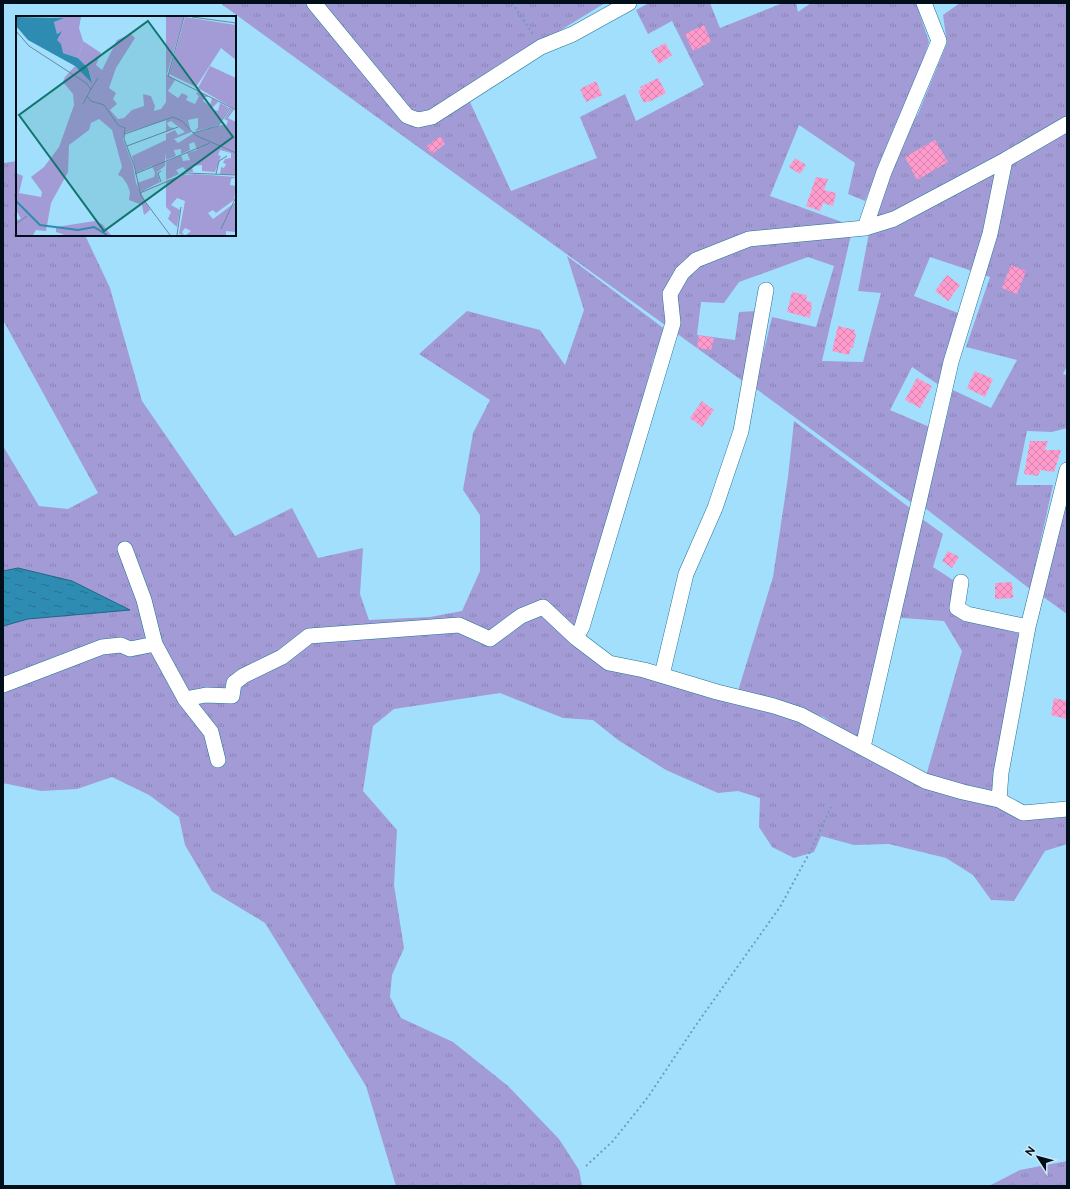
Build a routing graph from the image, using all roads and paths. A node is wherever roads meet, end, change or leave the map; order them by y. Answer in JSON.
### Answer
{"nodes":[{"id":1,"x":314,"y":3,"type":"edge"},
{"id":2,"x":512,"y":3,"type":"edge"},
{"id":3,"x":629,"y":3,"type":"edge"},
{"id":4,"x":924,"y":3,"type":"edge"},
{"id":5,"x":541,"y":47,"type":"junction"},
{"id":6,"x":1067,"y":124,"type":"edge"},
{"id":7,"x":1005,"y":160,"type":"junction"},
{"id":8,"x":865,"y":228,"type":"junction"},
{"id":9,"x":766,"y":290,"type":"dead end"},
{"id":10,"x":1067,"y":470,"type":"edge"},
{"id":11,"x":125,"y":549,"type":"dead end"},
{"id":12,"x":961,"y":582,"type":"dead end"},
{"id":13,"x":1028,"y":628,"type":"junction"},
{"id":14,"x":576,"y":638,"type":"junction"},
{"id":15,"x":155,"y":644,"type":"junction"},
{"id":16,"x":662,"y":675,"type":"junction"},
{"id":17,"x":3,"y":685,"type":"edge"},
{"id":18,"x":185,"y":698,"type":"junction"},
{"id":19,"x":863,"y":748,"type":"junction"},
{"id":20,"x":218,"y":760,"type":"dead end"},
{"id":21,"x":999,"y":800,"type":"junction"},
{"id":22,"x":831,"y":807,"type":"dead end"},
{"id":23,"x":1067,"y":809,"type":"edge"},
{"id":24,"x":586,"y":1166,"type":"dead end"}],
"edges":[{"from":1,"to":5,"type":"street"},
{"from":2,"to":5,"type":"path"},
{"from":3,"to":5,"type":"street"},
{"from":4,"to":8,"type":"street"},
{"from":6,"to":7,"type":"street"},
{"from":7,"to":8,"type":"street"},
{"from":7,"to":19,"type":"street"},
{"from":8,"to":14,"type":"street"},
{"from":9,"to":16,"type":"street"},
{"from":10,"to":13,"type":"street"},
{"from":11,"to":15,"type":"street"},
{"from":12,"to":13,"type":"street"},
{"from":13,"to":21,"type":"street"},
{"from":14,"to":16,"type":"street"},
{"from":14,"to":18,"type":"street"},
{"from":15,"to":17,"type":"street"},
{"from":15,"to":18,"type":"street"},
{"from":16,"to":19,"type":"street"},
{"from":18,"to":20,"type":"street"},
{"from":19,"to":21,"type":"street"},
{"from":21,"to":23,"type":"street"},
{"from":22,"to":24,"type":"path"}]}
